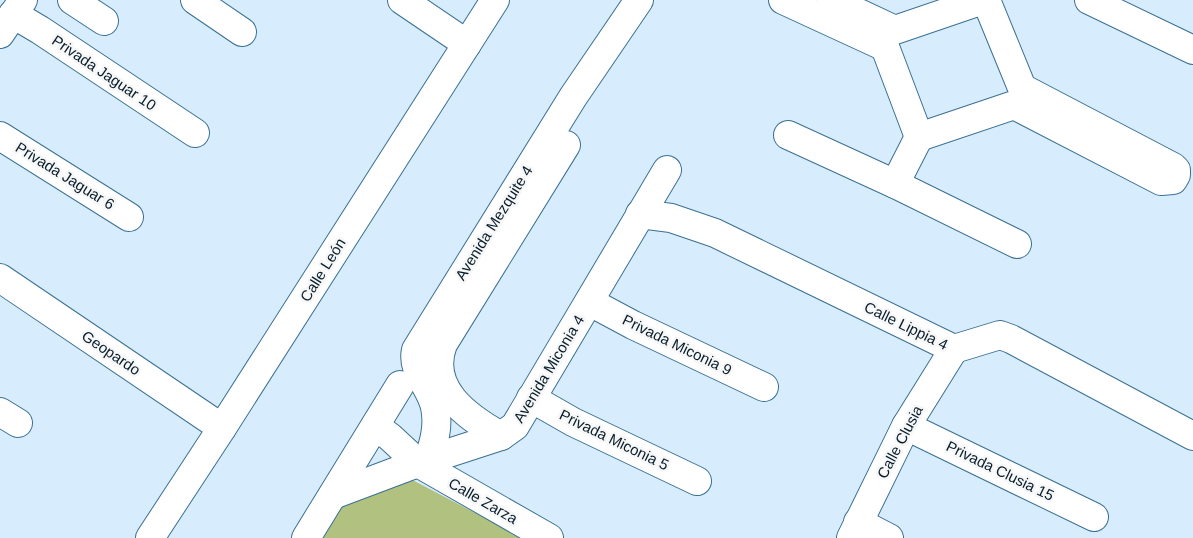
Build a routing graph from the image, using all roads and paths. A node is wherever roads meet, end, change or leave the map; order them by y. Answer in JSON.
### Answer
{"nodes":[{"id":1,"x":72,"y":0,"type":"edge"},
{"id":2,"x":195,"y":0,"type":"edge"},
{"id":3,"x":402,"y":0,"type":"edge"},
{"id":4,"x":495,"y":0,"type":"edge"},
{"id":5,"x":639,"y":0,"type":"edge"},
{"id":6,"x":658,"y":0,"type":"edge"},
{"id":7,"x":783,"y":0,"type":"edge"},
{"id":8,"x":831,"y":0,"type":"edge"},
{"id":9,"x":985,"y":0,"type":"edge"},
{"id":10,"x":1089,"y":0,"type":"edge"},
{"id":11,"x":12,"y":16,"type":"edge"},
{"id":12,"x":104,"y":21,"type":"dead end"},
{"id":13,"x":242,"y":32,"type":"dead end"},
{"id":14,"x":890,"y":39,"type":"junction"},
{"id":15,"x":467,"y":44,"type":"junction"},
{"id":16,"x":1193,"y":50,"type":"edge"},
{"id":17,"x":1018,"y":96,"type":"junction"},
{"id":18,"x":581,"y":102,"type":"junction"},
{"id":19,"x":195,"y":133,"type":"dead end"},
{"id":20,"x":788,"y":135,"type":"dead end"},
{"id":21,"x":0,"y":136,"type":"edge"},
{"id":22,"x":919,"y":137,"type":"junction"},
{"id":23,"x":667,"y":170,"type":"dead end"},
{"id":24,"x":1168,"y":175,"type":"dead end"},
{"id":25,"x":894,"y":184,"type":"junction"},
{"id":26,"x":640,"y":214,"type":"junction"},
{"id":27,"x":130,"y":217,"type":"dead end"},
{"id":28,"x":1018,"y":244,"type":"dead end"},
{"id":29,"x":0,"y":278,"type":"edge"},
{"id":30,"x":590,"y":302,"type":"junction"},
{"id":31,"x":954,"y":349,"type":"junction"},
{"id":32,"x":434,"y":382,"type":"junction"},
{"id":33,"x":400,"y":385,"type":"dead end"},
{"id":34,"x":764,"y":387,"type":"dead end"},
{"id":35,"x":531,"y":398,"type":"junction"},
{"id":36,"x":375,"y":426,"type":"junction"},
{"id":37,"x":906,"y":426,"type":"junction"},
{"id":38,"x":222,"y":428,"type":"junction"},
{"id":39,"x":501,"y":436,"type":"junction"},
{"id":40,"x":1193,"y":436,"type":"edge"},
{"id":41,"x":423,"y":461,"type":"junction"},
{"id":42,"x":697,"y":481,"type":"dead end"},
{"id":43,"x":333,"y":494,"type":"junction"},
{"id":44,"x":1094,"y":517,"type":"dead end"},
{"id":45,"x":854,"y":530,"type":"edge"},
{"id":46,"x":544,"y":537,"type":"edge"},
{"id":47,"x":150,"y":538,"type":"edge"},
{"id":48,"x":306,"y":538,"type":"edge"},
{"id":49,"x":889,"y":538,"type":"edge"}],
"edges":[{"from":1,"to":12,"type":"street"},
{"from":2,"to":13,"type":"street"},
{"from":3,"to":15,"type":"street"},
{"from":4,"to":15,"type":"street","name":"Calle León"},
{"from":5,"to":18,"type":"street","name":"Avenida Mezquite 4"},
{"from":6,"to":18,"type":"street","name":"Avenida Mezquite 4"},
{"from":7,"to":14,"type":"street"},
{"from":8,"to":14,"type":"street"},
{"from":9,"to":14,"type":"street"},
{"from":9,"to":17,"type":"street"},
{"from":10,"to":16,"type":"street"},
{"from":11,"to":19,"type":"street","name":"Privada Jaguar 10"},
{"from":14,"to":22,"type":"street"},
{"from":15,"to":38,"type":"street","name":"Calle León"},
{"from":17,"to":22,"type":"street"},
{"from":17,"to":24,"type":"street"},
{"from":18,"to":32,"type":"street","name":"Avenida Mezquite 4"},
{"from":20,"to":25,"type":"street"},
{"from":21,"to":27,"type":"street","name":"Privada Jaguar 6"},
{"from":22,"to":25,"type":"street"},
{"from":23,"to":26,"type":"street","name":"Avenida Miconia 4"},
{"from":25,"to":28,"type":"street"},
{"from":26,"to":30,"type":"street","name":"Avenida Miconia 4"},
{"from":26,"to":31,"type":"street","name":"Calle Lippia 4"},
{"from":29,"to":38,"type":"street","name":"Geopardo"},
{"from":30,"to":34,"type":"street","name":"Privada Miconia 9"},
{"from":30,"to":35,"type":"street","name":"Avenida Miconia 4"},
{"from":31,"to":37,"type":"street","name":"Calle Clusia"},
{"from":31,"to":40,"type":"street","name":"Calle Lippia 4"},
{"from":32,"to":39,"type":"street","name":"Avenida Mezquite 4"},
{"from":32,"to":41,"type":"street","name":"Avenida Mezquite 4"},
{"from":33,"to":36,"type":"street"},
{"from":35,"to":39,"type":"street","name":"Avenida Miconia 4"},
{"from":35,"to":42,"type":"street","name":"Privada Miconia 5"},
{"from":36,"to":41,"type":"street","name":"Calle Zarza"},
{"from":36,"to":43,"type":"street"},
{"from":37,"to":44,"type":"street","name":"Privada Clusia 15"},
{"from":37,"to":45,"type":"street","name":"Calle Clusia"},
{"from":38,"to":47,"type":"street","name":"Calle León"},
{"from":39,"to":41,"type":"street","name":"Avenida Miconia 4"},
{"from":41,"to":43,"type":"street","name":"Avenida Miconia 4"},
{"from":41,"to":46,"type":"street","name":"Calle Zarza"},
{"from":43,"to":48,"type":"street"},
{"from":45,"to":49,"type":"street"}]}
